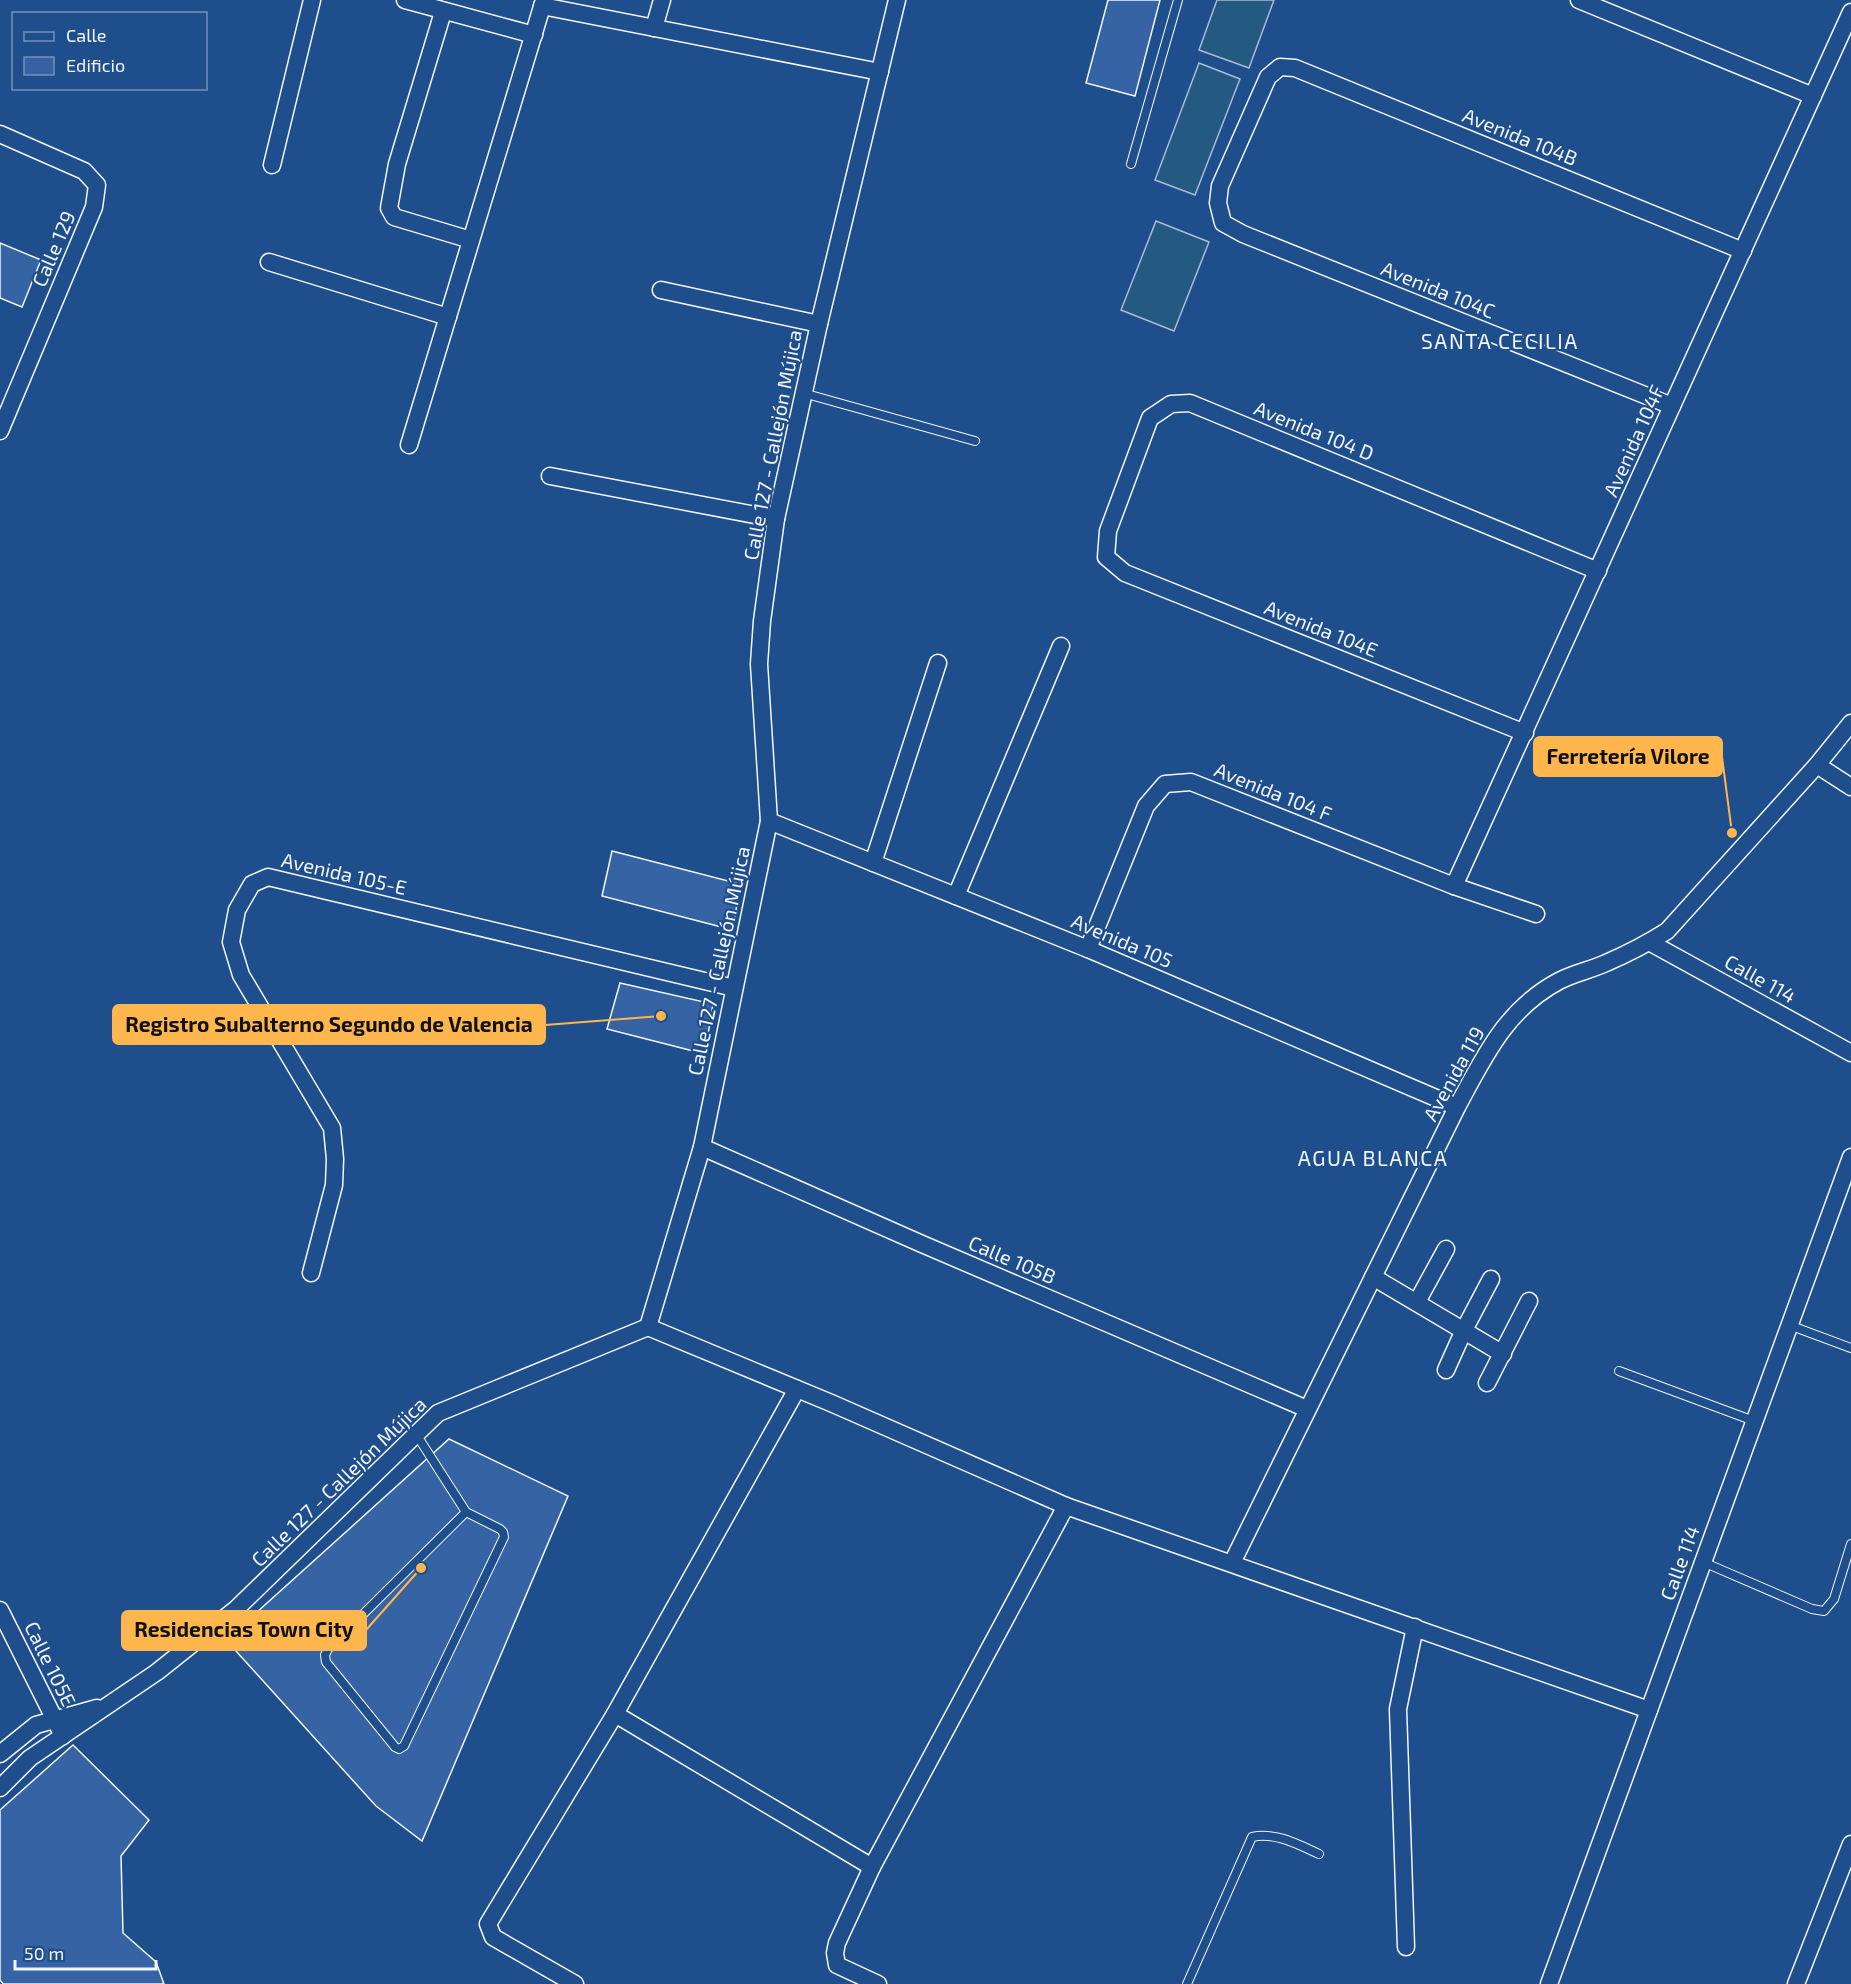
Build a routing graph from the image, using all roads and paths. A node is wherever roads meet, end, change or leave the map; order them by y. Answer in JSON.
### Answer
{"nodes":[{"id":1,"x":312,"y":0,"type":"edge"},
{"id":2,"x":405,"y":0,"type":"edge"},
{"id":3,"x":662,"y":0,"type":"edge"},
{"id":4,"x":897,"y":0,"type":"edge"},
{"id":5,"x":1178,"y":0,"type":"edge"},
{"id":6,"x":1579,"y":0,"type":"edge"},
{"id":7,"x":543,"y":3,"type":"edge"},
{"id":8,"x":443,"y":12,"type":"junction"},
{"id":9,"x":1851,"y":12,"type":"edge"},
{"id":10,"x":654,"y":28,"type":"junction"},
{"id":11,"x":534,"y":35,"type":"junction"},
{"id":12,"x":880,"y":72,"type":"junction"},
{"id":13,"x":1813,"y":96,"type":"junction"},
{"id":14,"x":0,"y":134,"type":"edge"},
{"id":15,"x":1131,"y":164,"type":"dead end"},
{"id":16,"x":272,"y":165,"type":"dead end"},
{"id":17,"x":1223,"y":223,"type":"joint"},
{"id":18,"x":471,"y":240,"type":"junction"},
{"id":19,"x":1743,"y":252,"type":"junction"},
{"id":20,"x":268,"y":262,"type":"dead end"},
{"id":21,"x":661,"y":290,"type":"dead end"},
{"id":22,"x":448,"y":316,"type":"junction"},
{"id":23,"x":819,"y":324,"type":"junction"},
{"id":24,"x":803,"y":393,"type":"junction"},
{"id":25,"x":1672,"y":406,"type":"junction"},
{"id":26,"x":0,"y":431,"type":"edge"},
{"id":27,"x":975,"y":441,"type":"dead end"},
{"id":28,"x":409,"y":446,"type":"dead end"},
{"id":29,"x":550,"y":476,"type":"dead end"},
{"id":30,"x":776,"y":519,"type":"junction"},
{"id":31,"x":1106,"y":557,"type":"joint"},
{"id":32,"x":1598,"y":571,"type":"junction"},
{"id":33,"x":1061,"y":646,"type":"dead end"},
{"id":34,"x":938,"y":663,"type":"dead end"},
{"id":35,"x":1851,"y":723,"type":"edge"},
{"id":36,"x":1525,"y":733,"type":"junction"},
{"id":37,"x":1817,"y":765,"type":"junction"},
{"id":38,"x":1851,"y":787,"type":"edge"},
{"id":39,"x":769,"y":820,"type":"junction"},
{"id":40,"x":873,"y":863,"type":"junction"},
{"id":41,"x":1454,"y":886,"type":"junction"},
{"id":42,"x":956,"y":896,"type":"junction"},
{"id":43,"x":1536,"y":914,"type":"dead end"},
{"id":44,"x":1649,"y":942,"type":"junction"},
{"id":45,"x":1088,"y":949,"type":"junction"},
{"id":46,"x":734,"y":988,"type":"junction"},
{"id":47,"x":1851,"y":1053,"type":"edge"},
{"id":48,"x":1457,"y":1107,"type":"junction"},
{"id":49,"x":702,"y":1146,"type":"junction"},
{"id":50,"x":1851,"y":1157,"type":"edge"},
{"id":51,"x":1446,"y":1249,"type":"dead end"},
{"id":52,"x":311,"y":1273,"type":"dead end"},
{"id":53,"x":1373,"y":1277,"type":"junction"},
{"id":54,"x":1491,"y":1279,"type":"dead end"},
{"id":55,"x":1530,"y":1301,"type":"dead end"},
{"id":56,"x":1417,"y":1302,"type":"junction"},
{"id":57,"x":1789,"y":1325,"type":"junction"},
{"id":58,"x":648,"y":1327,"type":"junction"},
{"id":59,"x":1464,"y":1330,"type":"junction"},
{"id":60,"x":1851,"y":1348,"type":"edge"},
{"id":61,"x":1503,"y":1354,"type":"junction"},
{"id":62,"x":1446,"y":1370,"type":"dead end"},
{"id":63,"x":1619,"y":1371,"type":"dead end"},
{"id":64,"x":1486,"y":1383,"type":"dead end"},
{"id":65,"x":797,"y":1389,"type":"junction"},
{"id":66,"x":1307,"y":1409,"type":"junction"},
{"id":67,"x":1754,"y":1421,"type":"junction"},
{"id":68,"x":417,"y":1434,"type":"junction"},
{"id":69,"x":1066,"y":1506,"type":"junction"},
{"id":70,"x":466,"y":1512,"type":"junction"},
{"id":71,"x":1851,"y":1544,"type":"edge"},
{"id":72,"x":1703,"y":1562,"type":"junction"},
{"id":73,"x":1232,"y":1563,"type":"junction"},
{"id":74,"x":0,"y":1610,"type":"edge"},
{"id":75,"x":1415,"y":1627,"type":"junction"},
{"id":76,"x":111,"y":1703,"type":"junction"},
{"id":77,"x":1649,"y":1710,"type":"junction"},
{"id":78,"x":615,"y":1714,"type":"junction"},
{"id":79,"x":54,"y":1720,"type":"junction"},
{"id":80,"x":63,"y":1736,"type":"junction"},
{"id":81,"x":0,"y":1754,"type":"edge"},
{"id":82,"x":0,"y":1788,"type":"edge"},
{"id":83,"x":1851,"y":1844,"type":"edge"},
{"id":84,"x":1319,"y":1854,"type":"dead end"},
{"id":85,"x":872,"y":1867,"type":"junction"},
{"id":86,"x":1406,"y":1947,"type":"dead end"},
{"id":87,"x":575,"y":1984,"type":"edge"},
{"id":88,"x":878,"y":1984,"type":"edge"},
{"id":89,"x":1187,"y":1984,"type":"edge"},
{"id":90,"x":1549,"y":1984,"type":"edge"},
{"id":91,"x":1796,"y":1984,"type":"edge"}],
"edges":[{"from":1,"to":16,"type":"street"},
{"from":2,"to":8,"type":"street"},
{"from":3,"to":10,"type":"street"},
{"from":4,"to":12,"type":"street","name":"Calle 127 - Callejón Mújica"},
{"from":5,"to":15,"type":"lane"},
{"from":6,"to":13,"type":"street"},
{"from":7,"to":10,"type":"street"},
{"from":7,"to":11,"type":"street"},
{"from":8,"to":11,"type":"street"},
{"from":8,"to":18,"type":"street"},
{"from":9,"to":13,"type":"street","name":"Avenida 104F"},
{"from":10,"to":12,"type":"street"},
{"from":11,"to":18,"type":"street"},
{"from":12,"to":23,"type":"street","name":"Calle 127 - Callejón Mújica"},
{"from":13,"to":19,"type":"street","name":"Avenida 104F"},
{"from":14,"to":26,"type":"street","name":"Calle 129"},
{"from":17,"to":19,"type":"street","name":"Avenida 104B"},
{"from":17,"to":25,"type":"street","name":"Avenida 104C"},
{"from":18,"to":22,"type":"street"},
{"from":19,"to":25,"type":"street","name":"Avenida 104F"},
{"from":20,"to":22,"type":"street"},
{"from":21,"to":23,"type":"street"},
{"from":22,"to":28,"type":"street"},
{"from":23,"to":24,"type":"street","name":"Calle 127 - Callejón Mújica"},
{"from":24,"to":27,"type":"lane"},
{"from":24,"to":30,"type":"street","name":"Calle 127 - Callejón Mújica"},
{"from":25,"to":32,"type":"street","name":"Avenida 104F"},
{"from":29,"to":30,"type":"street"},
{"from":30,"to":39,"type":"street","name":"Calle 127 - Callejón Mújica"},
{"from":31,"to":32,"type":"street","name":"Avenida 104 D"},
{"from":31,"to":36,"type":"street","name":"Avenida 104E"},
{"from":32,"to":36,"type":"street","name":"Avenida 104F"},
{"from":33,"to":42,"type":"street"},
{"from":34,"to":40,"type":"street"},
{"from":35,"to":37,"type":"street","name":"Avenida 119"},
{"from":36,"to":41,"type":"street","name":"Avenida 104F"},
{"from":37,"to":38,"type":"street"},
{"from":37,"to":44,"type":"street","name":"Avenida 119"},
{"from":39,"to":40,"type":"street","name":"Avenida 105"},
{"from":39,"to":46,"type":"street","name":"Calle 127 - Callejón Mújica"},
{"from":40,"to":42,"type":"street","name":"Avenida 105"},
{"from":41,"to":43,"type":"street","name":"Avenida 104 F"},
{"from":41,"to":45,"type":"street","name":"Avenida 104 F"},
{"from":42,"to":45,"type":"street","name":"Avenida 105"},
{"from":44,"to":47,"type":"street","name":"Calle 114"},
{"from":44,"to":48,"type":"street","name":"Avenida 119"},
{"from":45,"to":48,"type":"street","name":"Avenida 105"},
{"from":46,"to":49,"type":"street","name":"Calle 127 - Callejón Mújica"},
{"from":46,"to":52,"type":"street","name":"Avenida 105-E"},
{"from":48,"to":53,"type":"street","name":"Avenida 119"},
{"from":49,"to":58,"type":"street","name":"Calle 127 - Callejón Mújica"},
{"from":49,"to":66,"type":"street","name":"Calle 105B"},
{"from":50,"to":57,"type":"street","name":"Calle 114"},
{"from":51,"to":56,"type":"street"},
{"from":53,"to":56,"type":"street"},
{"from":53,"to":66,"type":"street","name":"Avenida 119"},
{"from":54,"to":59,"type":"street"},
{"from":55,"to":61,"type":"street"},
{"from":56,"to":59,"type":"street"},
{"from":57,"to":60,"type":"lane"},
{"from":57,"to":67,"type":"street","name":"Calle 114"},
{"from":58,"to":65,"type":"street"},
{"from":58,"to":68,"type":"street","name":"Calle 127 - Callejón Mújica"},
{"from":59,"to":61,"type":"street"},
{"from":59,"to":62,"type":"street"},
{"from":61,"to":64,"type":"street"},
{"from":63,"to":67,"type":"lane"},
{"from":65,"to":69,"type":"street"},
{"from":65,"to":78,"type":"street"},
{"from":66,"to":73,"type":"street","name":"Avenida 119"},
{"from":67,"to":72,"type":"street","name":"Calle 114"},
{"from":68,"to":70,"type":"lane"},
{"from":68,"to":76,"type":"street","name":"Calle 127 - Callejón Mújica"},
{"from":69,"to":73,"type":"street"},
{"from":69,"to":85,"type":"street"},
{"from":70,"to":70,"type":"lane"},
{"from":71,"to":72,"type":"lane"},
{"from":72,"to":77,"type":"street","name":"Calle 114"},
{"from":73,"to":75,"type":"street"},
{"from":74,"to":79,"type":"street","name":"Calle 105E"},
{"from":75,"to":77,"type":"street"},
{"from":75,"to":86,"type":"street"},
{"from":76,"to":79,"type":"street"},
{"from":76,"to":80,"type":"street","name":"Calle 127 - Callejón Mújica"},
{"from":77,"to":90,"type":"street","name":"Calle 114"},
{"from":78,"to":85,"type":"street"},
{"from":78,"to":87,"type":"street"},
{"from":79,"to":80,"type":"street","name":"Calle 105E"},
{"from":79,"to":81,"type":"street"},
{"from":80,"to":82,"type":"street","name":"Calle 127 - Callejón Mújica"},
{"from":83,"to":91,"type":"street"},
{"from":84,"to":89,"type":"lane"},
{"from":85,"to":88,"type":"street"}]}
